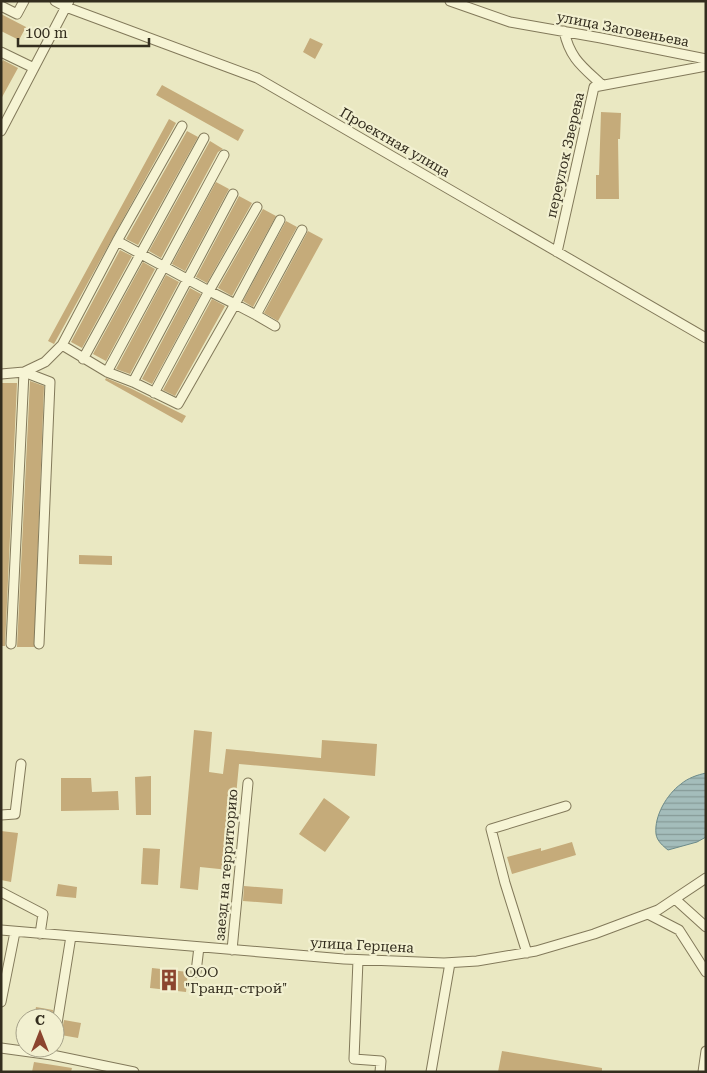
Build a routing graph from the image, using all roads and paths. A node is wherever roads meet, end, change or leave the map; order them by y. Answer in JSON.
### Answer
{"nodes":[{"id":1,"x":24,"y":1,"type":"edge"},
{"id":2,"x":55,"y":1,"type":"edge"},
{"id":3,"x":450,"y":1,"type":"edge"},
{"id":4,"x":67,"y":4,"type":"edge"},
{"id":5,"x":1,"y":6,"type":"edge"},
{"id":6,"x":564,"y":31,"type":"junction"},
{"id":7,"x":1,"y":52,"type":"edge"},
{"id":8,"x":706,"y":59,"type":"edge"},
{"id":9,"x":706,"y":66,"type":"edge"},
{"id":10,"x":34,"y":68,"type":"junction"},
{"id":11,"x":602,"y":85,"type":"junction"},
{"id":12,"x":182,"y":126,"type":"dead end"},
{"id":13,"x":1,"y":131,"type":"edge"},
{"id":14,"x":204,"y":138,"type":"dead end"},
{"id":15,"x":224,"y":155,"type":"dead end"},
{"id":16,"x":233,"y":194,"type":"dead end"},
{"id":17,"x":257,"y":207,"type":"dead end"},
{"id":18,"x":280,"y":220,"type":"dead end"},
{"id":19,"x":302,"y":230,"type":"dead end"},
{"id":20,"x":117,"y":241,"type":"junction"},
{"id":21,"x":141,"y":252,"type":"junction"},
{"id":22,"x":557,"y":252,"type":"junction"},
{"id":23,"x":164,"y":265,"type":"junction"},
{"id":24,"x":189,"y":279,"type":"junction"},
{"id":25,"x":210,"y":291,"type":"junction"},
{"id":26,"x":235,"y":304,"type":"junction"},
{"id":27,"x":256,"y":315,"type":"junction"},
{"id":28,"x":275,"y":326,"type":"dead end"},
{"id":29,"x":706,"y":338,"type":"edge"},
{"id":30,"x":62,"y":345,"type":"junction"},
{"id":31,"x":83,"y":359,"type":"junction"},
{"id":32,"x":24,"y":372,"type":"junction"},
{"id":33,"x":106,"y":372,"type":"junction"},
{"id":34,"x":1,"y":374,"type":"edge"},
{"id":35,"x":132,"y":382,"type":"junction"},
{"id":36,"x":154,"y":393,"type":"junction"},
{"id":37,"x":12,"y":644,"type":"dead end"},
{"id":38,"x":40,"y":644,"type":"dead end"},
{"id":39,"x":21,"y":764,"type":"dead end"},
{"id":40,"x":248,"y":783,"type":"dead end"},
{"id":41,"x":566,"y":806,"type":"dead end"},
{"id":42,"x":1,"y":815,"type":"edge"},
{"id":43,"x":706,"y":878,"type":"edge"},
{"id":44,"x":1,"y":892,"type":"edge"},
{"id":45,"x":675,"y":899,"type":"junction"},
{"id":46,"x":648,"y":914,"type":"junction"},
{"id":47,"x":706,"y":927,"type":"edge"},
{"id":48,"x":1,"y":930,"type":"edge"},
{"id":49,"x":15,"y":932,"type":"junction"},
{"id":50,"x":40,"y":934,"type":"junction"},
{"id":51,"x":70,"y":936,"type":"junction"},
{"id":52,"x":199,"y":947,"type":"junction"},
{"id":53,"x":232,"y":950,"type":"junction"},
{"id":54,"x":527,"y":953,"type":"junction"},
{"id":55,"x":358,"y":960,"type":"junction"},
{"id":56,"x":450,"y":963,"type":"junction"},
{"id":57,"x":196,"y":972,"type":"dead end"},
{"id":58,"x":706,"y":972,"type":"edge"},
{"id":59,"x":1,"y":1002,"type":"edge"},
{"id":60,"x":59,"y":1008,"type":"edge"},
{"id":61,"x":1,"y":1048,"type":"edge"},
{"id":62,"x":15,"y":1049,"type":"edge"},
{"id":63,"x":706,"y":1051,"type":"edge"},
{"id":64,"x":65,"y":1055,"type":"edge"},
{"id":65,"x":134,"y":1072,"type":"edge"},
{"id":66,"x":380,"y":1072,"type":"edge"},
{"id":67,"x":431,"y":1072,"type":"edge"},
{"id":68,"x":702,"y":1072,"type":"edge"}],
"edges":[{"from":1,"to":5,"type":"street"},
{"from":2,"to":4,"type":"street","name":"Проектная улица"},
{"from":3,"to":6,"type":"street","name":"улица Заговеньева"},
{"from":4,"to":10,"type":"street"},
{"from":4,"to":22,"type":"street","name":"Проектная улица"},
{"from":6,"to":8,"type":"street","name":"улица Заговеньева"},
{"from":6,"to":11,"type":"street"},
{"from":7,"to":10,"type":"street"},
{"from":9,"to":11,"type":"street","name":"переулок Зверева"},
{"from":10,"to":13,"type":"street"},
{"from":11,"to":22,"type":"street","name":"переулок Зверева"},
{"from":12,"to":20,"type":"street"},
{"from":14,"to":21,"type":"street"},
{"from":15,"to":23,"type":"street"},
{"from":16,"to":24,"type":"street"},
{"from":17,"to":25,"type":"street"},
{"from":18,"to":26,"type":"street"},
{"from":19,"to":27,"type":"street"},
{"from":20,"to":21,"type":"street"},
{"from":20,"to":30,"type":"street"},
{"from":21,"to":23,"type":"street"},
{"from":21,"to":31,"type":"street"},
{"from":22,"to":29,"type":"street","name":"Проектная улица"},
{"from":23,"to":24,"type":"street"},
{"from":23,"to":33,"type":"street"},
{"from":24,"to":25,"type":"street"},
{"from":24,"to":35,"type":"street"},
{"from":25,"to":26,"type":"street"},
{"from":25,"to":36,"type":"street"},
{"from":26,"to":27,"type":"street"},
{"from":26,"to":36,"type":"street"},
{"from":27,"to":28,"type":"street"},
{"from":30,"to":31,"type":"street"},
{"from":30,"to":32,"type":"street"},
{"from":31,"to":33,"type":"street"},
{"from":32,"to":34,"type":"street"},
{"from":32,"to":37,"type":"street"},
{"from":32,"to":38,"type":"street"},
{"from":33,"to":35,"type":"street"},
{"from":35,"to":36,"type":"street"},
{"from":39,"to":42,"type":"street"},
{"from":40,"to":53,"type":"street","name":"заезд на территорию"},
{"from":41,"to":54,"type":"street"},
{"from":43,"to":45,"type":"street","name":"улица Герцена"},
{"from":44,"to":50,"type":"street"},
{"from":45,"to":46,"type":"street","name":"улица Герцена"},
{"from":45,"to":47,"type":"street"},
{"from":46,"to":54,"type":"street","name":"улица Герцена"},
{"from":46,"to":58,"type":"street"},
{"from":48,"to":49,"type":"street","name":"улица Герцена"},
{"from":49,"to":50,"type":"street","name":"улица Герцена"},
{"from":49,"to":59,"type":"street"},
{"from":50,"to":51,"type":"street","name":"улица Герцена"},
{"from":51,"to":52,"type":"street","name":"улица Герцена"},
{"from":51,"to":60,"type":"street"},
{"from":52,"to":53,"type":"street","name":"улица Герцена"},
{"from":52,"to":57,"type":"street"},
{"from":53,"to":55,"type":"street","name":"улица Герцена"},
{"from":54,"to":56,"type":"street","name":"улица Герцена"},
{"from":55,"to":56,"type":"street","name":"улица Герцена"},
{"from":55,"to":66,"type":"street"},
{"from":56,"to":67,"type":"street"},
{"from":61,"to":62,"type":"street"},
{"from":63,"to":68,"type":"street"},
{"from":64,"to":65,"type":"street"}]}
